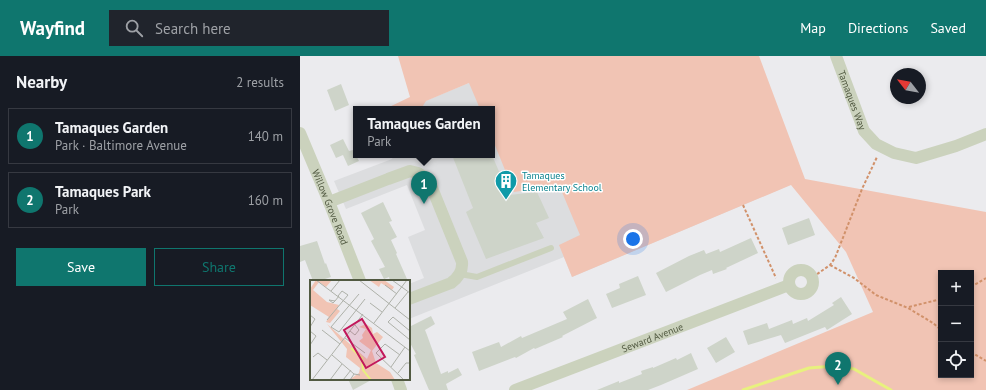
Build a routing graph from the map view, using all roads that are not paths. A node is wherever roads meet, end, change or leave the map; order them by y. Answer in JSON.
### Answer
{"nodes":[{"id":1,"x":836,"y":56,"type":"edge"},
{"id":2,"x":300,"y":133,"type":"edge"},
{"id":3,"x":986,"y":134,"type":"edge"},
{"id":4,"x":329,"y":202,"type":"junction"},
{"id":5,"x":551,"y":248,"type":"dead end"},
{"id":6,"x":460,"y":274,"type":"junction"},
{"id":7,"x":360,"y":280,"type":"edge"},
{"id":8,"x":785,"y":287,"type":"junction"},
{"id":9,"x":410,"y":299,"type":"edge"},
{"id":10,"x":396,"y":380,"type":"edge"},
{"id":11,"x":401,"y":390,"type":"edge"},
{"id":12,"x":515,"y":390,"type":"edge"}],
"edges":[{"from":1,"to":3,"type":"street","name":"Tamaques Way"},
{"from":2,"to":4,"type":"street","name":"Willow Grove Road"},
{"from":4,"to":6,"type":"street"},
{"from":4,"to":7,"type":"street","name":"Willow Grove Road"},
{"from":5,"to":6,"type":"lane"},
{"from":6,"to":9,"type":"street"},
{"from":8,"to":8,"type":"street"},
{"from":8,"to":12,"type":"street","name":"Seward Avenue"},
{"from":10,"to":11,"type":"street"}]}
